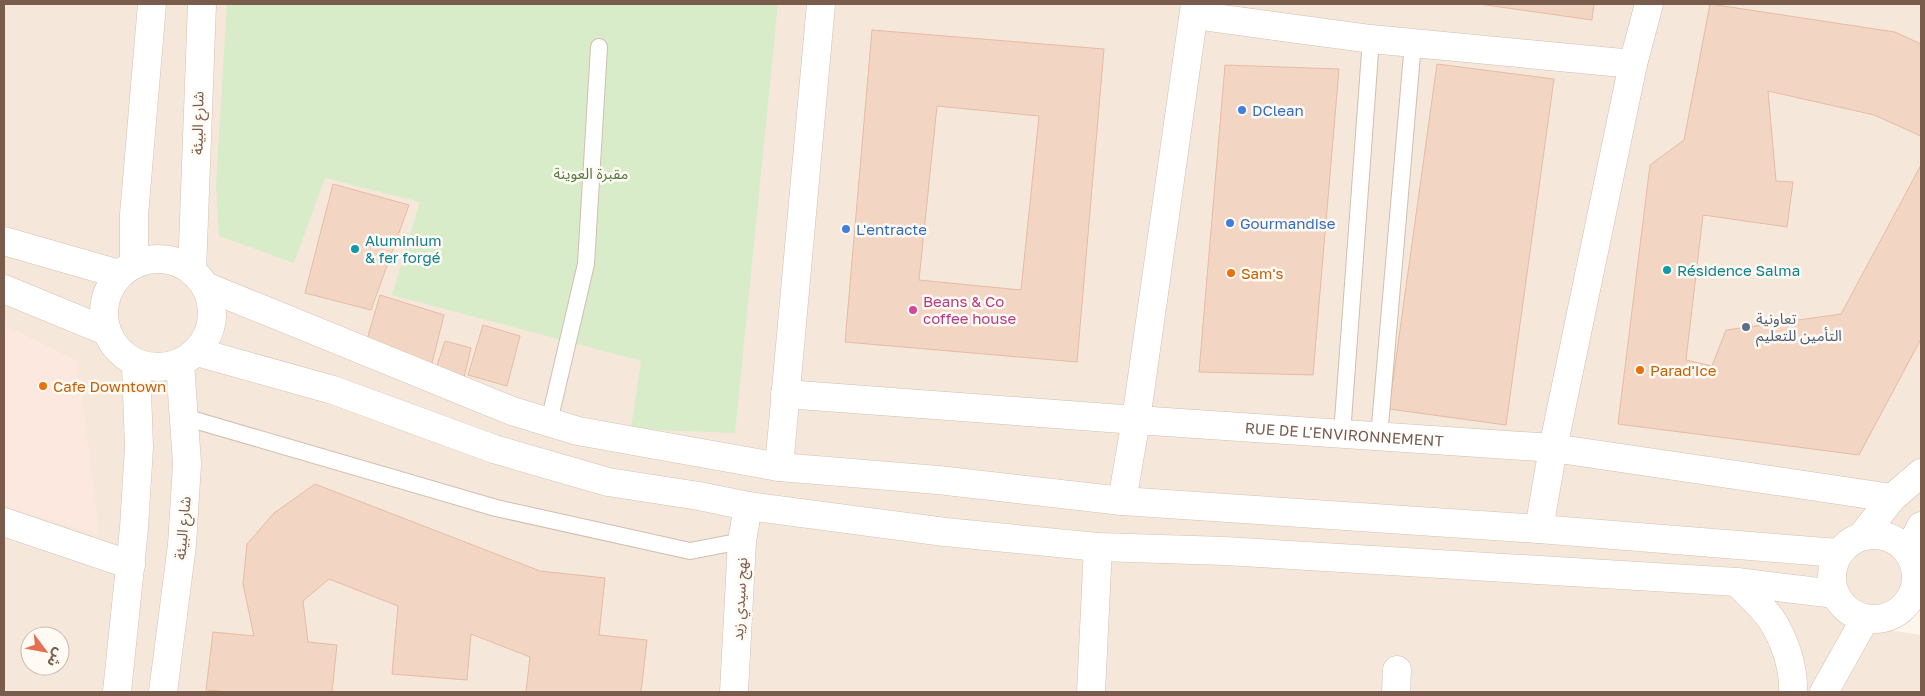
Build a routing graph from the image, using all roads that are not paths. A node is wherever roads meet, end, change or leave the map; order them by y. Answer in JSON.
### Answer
{"nodes":[{"id":1,"x":152,"y":4,"type":"edge"},
{"id":2,"x":202,"y":4,"type":"edge"},
{"id":3,"x":821,"y":4,"type":"edge"},
{"id":4,"x":1649,"y":4,"type":"edge"},
{"id":5,"x":1194,"y":10,"type":"edge"},
{"id":6,"x":1371,"y":39,"type":"junction"},
{"id":7,"x":1413,"y":43,"type":"junction"},
{"id":8,"x":599,"y":47,"type":"dead end"},
{"id":9,"x":1633,"y":64,"type":"junction"},
{"id":10,"x":4,"y":242,"type":"edge"},
{"id":11,"x":126,"y":270,"type":"junction"},
{"id":12,"x":199,"y":279,"type":"junction"},
{"id":13,"x":4,"y":289,"type":"edge"},
{"id":14,"x":106,"y":331,"type":"junction"},
{"id":15,"x":189,"y":358,"type":"junction"},
{"id":16,"x":136,"y":364,"type":"junction"},
{"id":17,"x":785,"y":394,"type":"junction"},
{"id":18,"x":184,"y":416,"type":"junction"},
{"id":19,"x":1136,"y":420,"type":"junction"},
{"id":20,"x":549,"y":422,"type":"junction"},
{"id":21,"x":1342,"y":434,"type":"junction"},
{"id":22,"x":1379,"y":437,"type":"junction"},
{"id":23,"x":1553,"y":448,"type":"junction"},
{"id":24,"x":780,"y":466,"type":"junction"},
{"id":25,"x":1921,"y":473,"type":"edge"},
{"id":26,"x":1892,"y":498,"type":"junction"},
{"id":27,"x":1122,"y":501,"type":"junction"},
{"id":28,"x":748,"y":506,"type":"junction"},
{"id":29,"x":4,"y":522,"type":"edge"},
{"id":30,"x":1921,"y":526,"type":"edge"},
{"id":31,"x":1539,"y":529,"type":"junction"},
{"id":32,"x":1862,"y":536,"type":"junction"},
{"id":33,"x":742,"y":541,"type":"junction"},
{"id":34,"x":1098,"y":547,"type":"junction"},
{"id":35,"x":1838,"y":553,"type":"junction"},
{"id":36,"x":1914,"y":555,"type":"edge"},
{"id":37,"x":131,"y":564,"type":"junction"},
{"id":38,"x":1737,"y":582,"type":"junction"},
{"id":39,"x":1835,"y":594,"type":"junction"},
{"id":40,"x":1912,"y":609,"type":"edge"},
{"id":41,"x":1865,"y":619,"type":"junction"},
{"id":42,"x":117,"y":692,"type":"edge"},
{"id":43,"x":163,"y":692,"type":"edge"},
{"id":44,"x":734,"y":692,"type":"edge"},
{"id":45,"x":1091,"y":692,"type":"edge"},
{"id":46,"x":1793,"y":692,"type":"edge"},
{"id":47,"x":1824,"y":692,"type":"edge"}],
"edges":[{"from":1,"to":11,"type":"street"},
{"from":2,"to":12,"type":"street","name":"شارع البيئة"},
{"from":3,"to":17,"type":"street"},
{"from":4,"to":9,"type":"street"},
{"from":5,"to":6,"type":"street"},
{"from":5,"to":19,"type":"street"},
{"from":6,"to":7,"type":"street"},
{"from":6,"to":21,"type":"lane"},
{"from":7,"to":9,"type":"street"},
{"from":7,"to":22,"type":"lane"},
{"from":8,"to":20,"type":"lane"},
{"from":9,"to":23,"type":"street"},
{"from":10,"to":11,"type":"street"},
{"from":11,"to":12,"type":"street"},
{"from":11,"to":14,"type":"street"},
{"from":12,"to":15,"type":"street"},
{"from":12,"to":20,"type":"street"},
{"from":13,"to":14,"type":"street"},
{"from":14,"to":16,"type":"street"},
{"from":15,"to":16,"type":"street"},
{"from":15,"to":18,"type":"street","name":"شارع البيئة"},
{"from":15,"to":28,"type":"street"},
{"from":16,"to":37,"type":"street"},
{"from":17,"to":19,"type":"street","name":"RUE DE L'ENVIRONNEMENT"},
{"from":17,"to":24,"type":"street"},
{"from":18,"to":33,"type":"lane"},
{"from":18,"to":43,"type":"street","name":"شارع البيئة"},
{"from":19,"to":21,"type":"street","name":"RUE DE L'ENVIRONNEMENT"},
{"from":19,"to":27,"type":"street"},
{"from":20,"to":24,"type":"street"},
{"from":21,"to":22,"type":"street","name":"RUE DE L'ENVIRONNEMENT"},
{"from":22,"to":23,"type":"street","name":"RUE DE L'ENVIRONNEMENT"},
{"from":23,"to":26,"type":"street","name":"RUE DE L'ENVIRONNEMENT"},
{"from":23,"to":31,"type":"street"},
{"from":24,"to":27,"type":"street"},
{"from":25,"to":26,"type":"street"},
{"from":26,"to":32,"type":"street"},
{"from":27,"to":31,"type":"street"},
{"from":28,"to":33,"type":"street","name":"نهج سيدي زيد"},
{"from":28,"to":34,"type":"street"},
{"from":29,"to":37,"type":"street"},
{"from":30,"to":36,"type":"street"},
{"from":31,"to":35,"type":"street"},
{"from":32,"to":35,"type":"street"},
{"from":32,"to":36,"type":"street"},
{"from":33,"to":44,"type":"street","name":"نهج سيدي زيد"},
{"from":34,"to":38,"type":"street"},
{"from":34,"to":45,"type":"street"},
{"from":35,"to":39,"type":"street"},
{"from":36,"to":40,"type":"street"},
{"from":37,"to":42,"type":"street"},
{"from":38,"to":39,"type":"street"},
{"from":38,"to":46,"type":"street"},
{"from":39,"to":41,"type":"street"},
{"from":40,"to":41,"type":"street"},
{"from":41,"to":47,"type":"street"}]}
